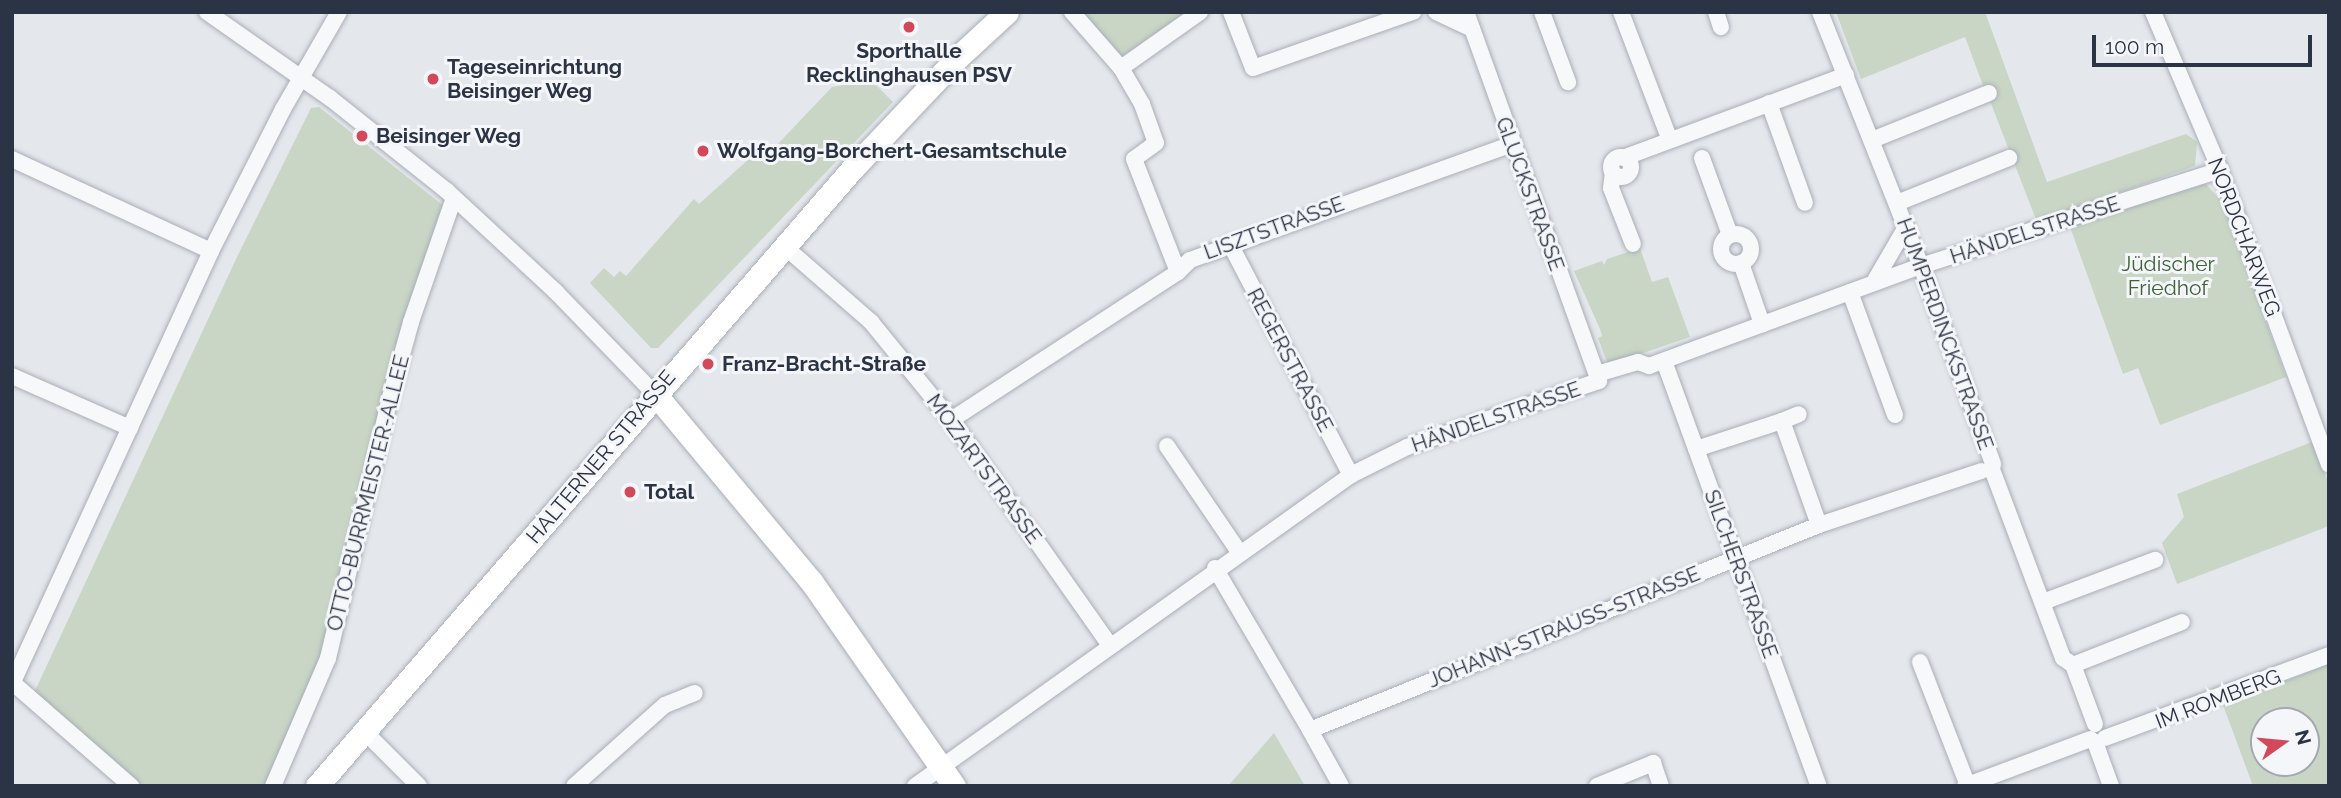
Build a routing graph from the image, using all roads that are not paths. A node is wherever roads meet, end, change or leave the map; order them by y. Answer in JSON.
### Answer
{"nodes":[{"id":1,"x":207,"y":12,"type":"edge"},
{"id":2,"x":339,"y":12,"type":"edge"},
{"id":3,"x":1007,"y":12,"type":"edge"},
{"id":4,"x":1072,"y":12,"type":"edge"},
{"id":5,"x":1200,"y":12,"type":"edge"},
{"id":6,"x":1231,"y":12,"type":"edge"},
{"id":7,"x":1413,"y":12,"type":"edge"},
{"id":8,"x":1436,"y":12,"type":"edge"},
{"id":9,"x":1466,"y":12,"type":"edge"},
{"id":10,"x":1542,"y":12,"type":"edge"},
{"id":11,"x":1621,"y":12,"type":"edge"},
{"id":12,"x":1821,"y":12,"type":"edge"},
{"id":13,"x":2153,"y":12,"type":"edge"},
{"id":14,"x":1472,"y":29,"type":"junction"},
{"id":15,"x":1121,"y":68,"type":"junction"},
{"id":16,"x":1846,"y":75,"type":"junction"},
{"id":17,"x":301,"y":77,"type":"junction"},
{"id":18,"x":1568,"y":82,"type":"dead end"},
{"id":19,"x":1989,"y":93,"type":"dead end"},
{"id":20,"x":1769,"y":103,"type":"junction"},
{"id":21,"x":1669,"y":138,"type":"junction"},
{"id":22,"x":1872,"y":140,"type":"junction"},
{"id":23,"x":1512,"y":144,"type":"junction"},
{"id":24,"x":1702,"y":158,"type":"dead end"},
{"id":25,"x":2010,"y":158,"type":"dead end"},
{"id":26,"x":12,"y":159,"type":"edge"},
{"id":27,"x":2220,"y":170,"type":"junction"},
{"id":28,"x":454,"y":198,"type":"junction"},
{"id":29,"x":1805,"y":203,"type":"dead end"},
{"id":30,"x":1897,"y":203,"type":"junction"},
{"id":31,"x":1906,"y":227,"type":"junction"},
{"id":32,"x":1230,"y":244,"type":"junction"},
{"id":33,"x":1633,"y":244,"type":"dead end"},
{"id":34,"x":784,"y":246,"type":"junction"},
{"id":35,"x":211,"y":251,"type":"junction"},
{"id":36,"x":1921,"y":266,"type":"junction"},
{"id":37,"x":1178,"y":272,"type":"junction"},
{"id":38,"x":1872,"y":284,"type":"junction"},
{"id":39,"x":1850,"y":292,"type":"junction"},
{"id":40,"x":1762,"y":324,"type":"junction"},
{"id":41,"x":1664,"y":361,"type":"junction"},
{"id":42,"x":1597,"y":374,"type":"junction"},
{"id":43,"x":12,"y":376,"type":"edge"},
{"id":44,"x":655,"y":394,"type":"junction"},
{"id":45,"x":1800,"y":414,"type":"dead end"},
{"id":46,"x":1895,"y":415,"type":"dead end"},
{"id":47,"x":951,"y":420,"type":"junction"},
{"id":48,"x":1782,"y":421,"type":"junction"},
{"id":49,"x":130,"y":428,"type":"junction"},
{"id":50,"x":1167,"y":446,"type":"dead end"},
{"id":51,"x":1696,"y":449,"type":"junction"},
{"id":52,"x":2329,"y":464,"type":"edge"},
{"id":53,"x":1989,"y":469,"type":"junction"},
{"id":54,"x":1351,"y":475,"type":"junction"},
{"id":55,"x":1819,"y":525,"type":"junction"},
{"id":56,"x":1239,"y":552,"type":"junction"},
{"id":57,"x":1734,"y":559,"type":"junction"},
{"id":58,"x":2155,"y":560,"type":"dead end"},
{"id":59,"x":1216,"y":568,"type":"junction"},
{"id":60,"x":2043,"y":602,"type":"junction"},
{"id":61,"x":2182,"y":622,"type":"dead end"},
{"id":62,"x":1110,"y":645,"type":"junction"},
{"id":63,"x":2329,"y":655,"type":"edge"},
{"id":64,"x":1920,"y":662,"type":"dead end"},
{"id":65,"x":2073,"y":665,"type":"junction"},
{"id":66,"x":13,"y":684,"type":"edge"},
{"id":67,"x":695,"y":693,"type":"dead end"},
{"id":68,"x":1310,"y":730,"type":"junction"},
{"id":69,"x":365,"y":732,"type":"junction"},
{"id":70,"x":2097,"y":736,"type":"junction"},
{"id":71,"x":948,"y":776,"type":"edge"},
{"id":72,"x":1966,"y":784,"type":"edge"},
{"id":73,"x":131,"y":786,"type":"edge"},
{"id":74,"x":274,"y":786,"type":"edge"},
{"id":75,"x":317,"y":786,"type":"edge"},
{"id":76,"x":419,"y":786,"type":"edge"},
{"id":77,"x":574,"y":786,"type":"edge"},
{"id":78,"x":915,"y":786,"type":"edge"},
{"id":79,"x":1341,"y":786,"type":"edge"},
{"id":80,"x":1597,"y":786,"type":"edge"},
{"id":81,"x":1661,"y":786,"type":"edge"},
{"id":82,"x":1819,"y":786,"type":"edge"},
{"id":83,"x":2111,"y":786,"type":"edge"}],
"edges":[{"from":1,"to":17,"type":"street"},
{"from":2,"to":17,"type":"street"},
{"from":3,"to":34,"type":"main road","name":"HALTERNER STRASSE"},
{"from":4,"to":15,"type":"street"},
{"from":5,"to":15,"type":"street"},
{"from":6,"to":7,"type":"street"},
{"from":8,"to":14,"type":"street"},
{"from":9,"to":14,"type":"street","name":"GLUCKSTRASSE"},
{"from":10,"to":18,"type":"street"},
{"from":11,"to":21,"type":"street"},
{"from":12,"to":16,"type":"street","name":"HUMPERDINCKSTRASSE"},
{"from":13,"to":27,"type":"street","name":"NORDCHARWEG"},
{"from":14,"to":23,"type":"street","name":"GLUCKSTRASSE"},
{"from":15,"to":37,"type":"street"},
{"from":16,"to":20,"type":"street"},
{"from":16,"to":22,"type":"street","name":"HUMPERDINCKSTRASSE"},
{"from":17,"to":28,"type":"street"},
{"from":17,"to":35,"type":"street"},
{"from":19,"to":22,"type":"street"},
{"from":20,"to":21,"type":"street"},
{"from":20,"to":29,"type":"street"},
{"from":21,"to":33,"type":"street"},
{"from":22,"to":30,"type":"street","name":"HUMPERDINCKSTRASSE"},
{"from":23,"to":32,"type":"street","name":"LISZTSTRASSE"},
{"from":23,"to":42,"type":"street","name":"GLUCKSTRASSE"},
{"from":24,"to":40,"type":"street"},
{"from":25,"to":30,"type":"street","name":"HUMPERDINCKSTRASSE"},
{"from":26,"to":35,"type":"street"},
{"from":27,"to":36,"type":"street","name":"HÄNDELSTRASSE"},
{"from":27,"to":52,"type":"street","name":"NORDCHARWEG"},
{"from":28,"to":44,"type":"street"},
{"from":28,"to":74,"type":"street","name":"OTTO-BURRMEISTER-ALLEE"},
{"from":30,"to":31,"type":"street","name":"HUMPERDINCKSTRASSE"},
{"from":31,"to":36,"type":"street","name":"HUMPERDINCKSTRASSE"},
{"from":31,"to":38,"type":"street"},
{"from":32,"to":37,"type":"street","name":"LISZTSTRASSE"},
{"from":32,"to":54,"type":"street","name":"REGERSTRASSE"},
{"from":34,"to":44,"type":"main road","name":"HALTERNER STRASSE"},
{"from":34,"to":47,"type":"street","name":"MOZARTSTRASSE"},
{"from":35,"to":49,"type":"street"},
{"from":36,"to":38,"type":"street","name":"HÄNDELSTRASSE"},
{"from":36,"to":53,"type":"street","name":"HUMPERDINCKSTRASSE"},
{"from":37,"to":47,"type":"street","name":"LISZTSTRASSE"},
{"from":38,"to":39,"type":"street","name":"HÄNDELSTRASSE"},
{"from":39,"to":40,"type":"street","name":"HÄNDELSTRASSE"},
{"from":39,"to":46,"type":"street"},
{"from":40,"to":41,"type":"street","name":"HÄNDELSTRASSE"},
{"from":41,"to":42,"type":"street","name":"HÄNDELSTRASSE"},
{"from":41,"to":51,"type":"street","name":"SILCHERSTRASSE"},
{"from":42,"to":54,"type":"street","name":"HÄNDELSTRASSE"},
{"from":43,"to":49,"type":"street"},
{"from":44,"to":69,"type":"main road","name":"HALTERNER STRASSE"},
{"from":44,"to":71,"type":"main road"},
{"from":45,"to":48,"type":"street"},
{"from":47,"to":62,"type":"street","name":"MOZARTSTRASSE"},
{"from":48,"to":51,"type":"street"},
{"from":48,"to":55,"type":"street"},
{"from":49,"to":66,"type":"street"},
{"from":50,"to":56,"type":"street"},
{"from":51,"to":57,"type":"street","name":"SILCHERSTRASSE"},
{"from":53,"to":55,"type":"street","name":"JOHANN-STRAUSS-STRASSE"},
{"from":53,"to":60,"type":"street","name":"HUMPERDINCKSTRASSE"},
{"from":54,"to":56,"type":"street","name":"HÄNDELSTRASSE"},
{"from":55,"to":57,"type":"street","name":"JOHANN-STRAUSS-STRASSE"},
{"from":56,"to":59,"type":"street","name":"HÄNDELSTRASSE"},
{"from":57,"to":68,"type":"street","name":"JOHANN-STRAUSS-STRASSE"},
{"from":57,"to":82,"type":"street","name":"SILCHERSTRASSE"},
{"from":58,"to":60,"type":"street"},
{"from":59,"to":62,"type":"street","name":"HÄNDELSTRASSE"},
{"from":59,"to":68,"type":"street"},
{"from":60,"to":65,"type":"street","name":"HUMPERDINCKSTRASSE"},
{"from":61,"to":65,"type":"street"},
{"from":62,"to":71,"type":"street","name":"HÄNDELSTRASSE"},
{"from":63,"to":70,"type":"street","name":"IM ROMBERG"},
{"from":64,"to":72,"type":"street"},
{"from":65,"to":70,"type":"street","name":"HUMPERDINCKSTRASSE"},
{"from":66,"to":73,"type":"street"},
{"from":67,"to":77,"type":"street"},
{"from":68,"to":79,"type":"street"},
{"from":69,"to":75,"type":"main road","name":"HALTERNER STRASSE"},
{"from":69,"to":76,"type":"street"},
{"from":70,"to":72,"type":"street","name":"IM ROMBERG"},
{"from":70,"to":83,"type":"street","name":"HUMPERDINCKSTRASSE"},
{"from":71,"to":78,"type":"street","name":"HÄNDELSTRASSE"},
{"from":80,"to":81,"type":"street"}]}
